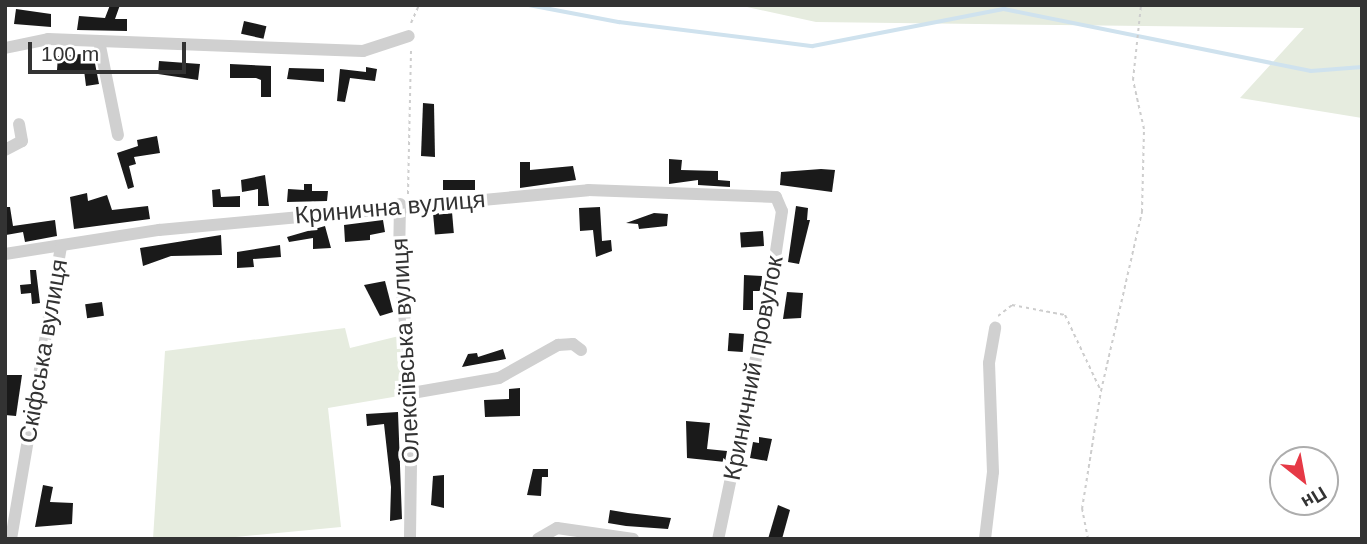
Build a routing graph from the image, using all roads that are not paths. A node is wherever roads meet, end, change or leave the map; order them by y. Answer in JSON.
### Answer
{"nodes":[{"id":1,"x":409,"y":36,"type":"road end"},
{"id":2,"x":99,"y":41,"type":"junction"},
{"id":3,"x":5,"y":48,"type":"edge"},
{"id":4,"x":19,"y":124,"type":"dead end"},
{"id":5,"x":118,"y":135,"type":"dead end"},
{"id":6,"x":5,"y":150,"type":"edge"},
{"id":7,"x":776,"y":197,"type":"joint"},
{"id":8,"x":404,"y":204,"type":"junction"},
{"id":9,"x":61,"y":247,"type":"junction"},
{"id":10,"x":5,"y":254,"type":"edge"},
{"id":11,"x":995,"y":328,"type":"road end"},
{"id":12,"x":581,"y":350,"type":"dead end"},
{"id":13,"x":412,"y":393,"type":"junction"},
{"id":14,"x":11,"y":539,"type":"edge"},
{"id":15,"x":410,"y":539,"type":"edge"},
{"id":16,"x":538,"y":539,"type":"edge"},
{"id":17,"x":633,"y":539,"type":"edge"},
{"id":18,"x":718,"y":539,"type":"edge"},
{"id":19,"x":985,"y":539,"type":"edge"}],
"edges":[{"from":1,"to":2,"type":"street"},
{"from":2,"to":3,"type":"street"},
{"from":2,"to":5,"type":"street"},
{"from":4,"to":6,"type":"street"},
{"from":7,"to":8,"type":"street","name":"Кринична вулиця"},
{"from":7,"to":18,"type":"street","name":"Криничний провулок"},
{"from":8,"to":9,"type":"street","name":"Кринична вулиця"},
{"from":8,"to":13,"type":"street","name":"Олексіївська вулиця"},
{"from":9,"to":10,"type":"street","name":"Кринична вулиця"},
{"from":9,"to":14,"type":"street","name":"Скіфська вулиця"},
{"from":11,"to":19,"type":"street"},
{"from":12,"to":13,"type":"street"},
{"from":13,"to":15,"type":"street","name":"Олексіївська вулиця"},
{"from":16,"to":17,"type":"street"}]}
